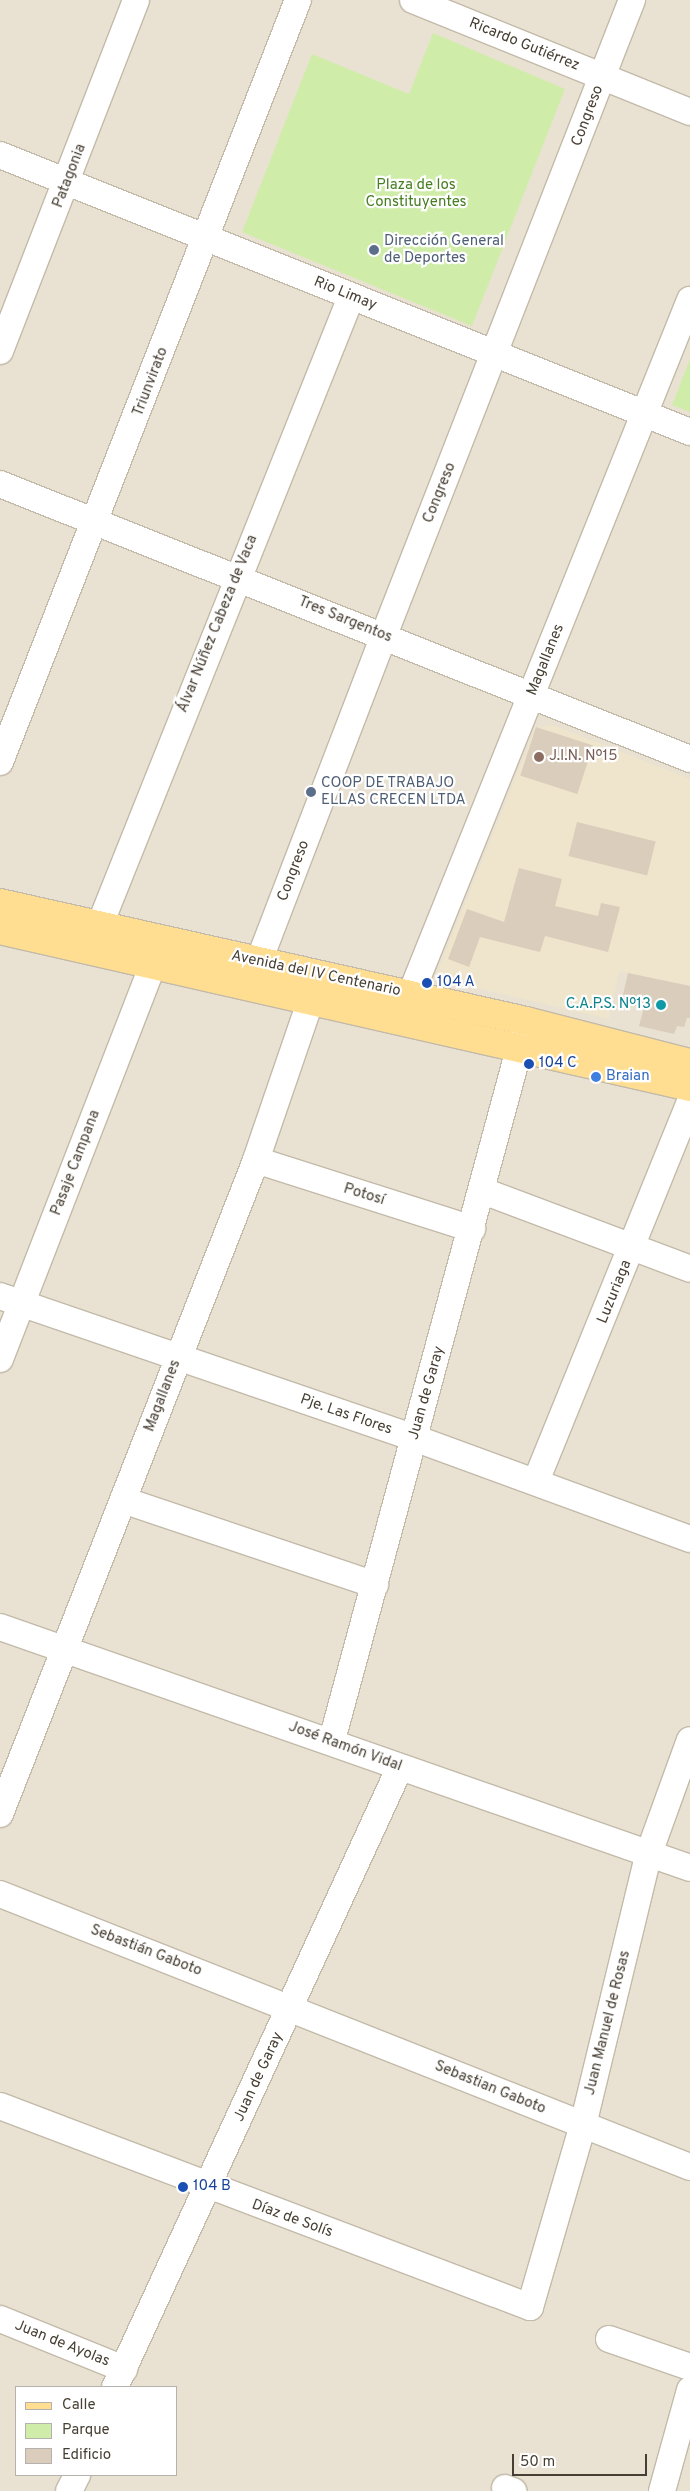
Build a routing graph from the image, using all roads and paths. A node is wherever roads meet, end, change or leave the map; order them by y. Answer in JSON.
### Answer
{"nodes":[{"id":1,"x":136,"y":0,"type":"edge"},
{"id":2,"x":298,"y":0,"type":"edge"},
{"id":3,"x":413,"y":0,"type":"edge"},
{"id":4,"x":632,"y":0,"type":"edge"},
{"id":5,"x":456,"y":8,"type":"edge"},
{"id":6,"x":603,"y":77,"type":"junction"},
{"id":7,"x":690,"y":112,"type":"edge"},
{"id":8,"x":0,"y":155,"type":"edge"},
{"id":9,"x":68,"y":181,"type":"junction"},
{"id":10,"x":208,"y":236,"type":"junction"},
{"id":11,"x":351,"y":297,"type":"junction"},
{"id":12,"x":690,"y":300,"type":"edge"},
{"id":13,"x":0,"y":350,"type":"edge"},
{"id":14,"x":496,"y":353,"type":"junction"},
{"id":15,"x":644,"y":413,"type":"junction"},
{"id":16,"x":690,"y":432,"type":"edge"},
{"id":17,"x":0,"y":484,"type":"edge"},
{"id":18,"x":97,"y":521,"type":"junction"},
{"id":19,"x":237,"y":577,"type":"junction"},
{"id":20,"x":384,"y":635,"type":"junction"},
{"id":21,"x":532,"y":695,"type":"junction"},
{"id":22,"x":690,"y":759,"type":"edge"},
{"id":23,"x":0,"y":762,"type":"edge"},
{"id":24,"x":0,"y":903,"type":"edge"},
{"id":25,"x":99,"y":927,"type":"junction"},
{"id":26,"x":0,"y":930,"type":"edge"},
{"id":27,"x":96,"y":955,"type":"junction"},
{"id":28,"x":259,"y":962,"type":"junction"},
{"id":29,"x":152,"y":968,"type":"junction"},
{"id":30,"x":316,"y":987,"type":"junction"},
{"id":31,"x":254,"y":988,"type":"junction"},
{"id":32,"x":406,"y":1007,"type":"junction"},
{"id":33,"x":523,"y":1033,"type":"junction"},
{"id":34,"x":690,"y":1063,"type":"edge"},
{"id":35,"x":690,"y":1087,"type":"edge"},
{"id":36,"x":690,"y":1101,"type":"edge"},
{"id":37,"x":256,"y":1160,"type":"junction"},
{"id":38,"x":483,"y":1191,"type":"junction"},
{"id":39,"x":472,"y":1229,"type":"junction"},
{"id":40,"x":633,"y":1248,"type":"junction"},
{"id":41,"x":690,"y":1270,"type":"edge"},
{"id":42,"x":11,"y":1299,"type":"edge"},
{"id":43,"x":178,"y":1356,"type":"junction"},
{"id":44,"x":0,"y":1359,"type":"edge"},
{"id":45,"x":414,"y":1438,"type":"junction"},
{"id":46,"x":536,"y":1481,"type":"junction"},
{"id":47,"x":123,"y":1500,"type":"junction"},
{"id":48,"x":690,"y":1539,"type":"edge"},
{"id":49,"x":375,"y":1585,"type":"junction"},
{"id":50,"x":0,"y":1627,"type":"edge"},
{"id":51,"x":62,"y":1650,"type":"junction"},
{"id":52,"x":332,"y":1740,"type":"junction"},
{"id":53,"x":690,"y":1740,"type":"edge"},
{"id":54,"x":400,"y":1767,"type":"junction"},
{"id":55,"x":0,"y":1814,"type":"edge"},
{"id":56,"x":649,"y":1854,"type":"junction"},
{"id":57,"x":690,"y":1868,"type":"edge"},
{"id":58,"x":0,"y":1894,"type":"edge"},
{"id":59,"x":291,"y":2008,"type":"junction"},
{"id":60,"x":0,"y":2106,"type":"edge"},
{"id":61,"x":583,"y":2125,"type":"junction"},
{"id":62,"x":690,"y":2167,"type":"edge"},
{"id":63,"x":208,"y":2187,"type":"junction"},
{"id":64,"x":530,"y":2307,"type":"joint"},
{"id":65,"x":0,"y":2319,"type":"edge"},
{"id":66,"x":609,"y":2339,"type":"dead end"},
{"id":67,"x":690,"y":2367,"type":"edge"},
{"id":68,"x":119,"y":2378,"type":"edge"},
{"id":69,"x":690,"y":2390,"type":"edge"},
{"id":70,"x":77,"y":2476,"type":"edge"},
{"id":71,"x":70,"y":2491,"type":"edge"},
{"id":72,"x":662,"y":2491,"type":"edge"}],
"edges":[{"from":1,"to":9,"type":"street","name":"Patagonia"},
{"from":2,"to":10,"type":"street","name":"Triunvirato"},
{"from":3,"to":5,"type":"street","name":"Ricardo Gutiérrez"},
{"from":4,"to":6,"type":"street","name":"Congreso"},
{"from":5,"to":6,"type":"street","name":"Ricardo Gutiérrez"},
{"from":6,"to":7,"type":"street","name":"Ricardo Gutiérrez"},
{"from":6,"to":14,"type":"street","name":"Congreso"},
{"from":8,"to":9,"type":"street","name":"Rio Limay"},
{"from":9,"to":10,"type":"street","name":"Rio Limay"},
{"from":9,"to":13,"type":"street","name":"Patagonia"},
{"from":10,"to":11,"type":"street","name":"Rio Limay"},
{"from":10,"to":18,"type":"street","name":"Triunvirato"},
{"from":11,"to":14,"type":"street","name":"Rio Limay"},
{"from":11,"to":19,"type":"street","name":"Álvar Núñez Cabeza de Vaca"},
{"from":12,"to":15,"type":"street","name":"Magallanes"},
{"from":14,"to":15,"type":"street","name":"Rio Limay"},
{"from":14,"to":20,"type":"street","name":"Congreso"},
{"from":15,"to":16,"type":"street","name":"Rio Limay"},
{"from":15,"to":21,"type":"street","name":"Magallanes"},
{"from":17,"to":18,"type":"street","name":"Tres Sargentos"},
{"from":18,"to":19,"type":"street","name":"Tres Sargentos"},
{"from":18,"to":23,"type":"street","name":"Triunvirato"},
{"from":19,"to":20,"type":"street","name":"Tres Sargentos"},
{"from":19,"to":25,"type":"street","name":"Álvar Núñez Cabeza de Vaca"},
{"from":20,"to":21,"type":"street","name":"Tres Sargentos"},
{"from":20,"to":28,"type":"street","name":"Congreso"},
{"from":21,"to":22,"type":"street","name":"Tres Sargentos"},
{"from":21,"to":32,"type":"street","name":"Magallanes"},
{"from":24,"to":25,"type":"main road","name":"Avenida del IV Centenario"},
{"from":25,"to":27,"type":"street","name":"Álvar Núñez Cabeza de Vaca"},
{"from":25,"to":28,"type":"main road","name":"Avenida del IV Centenario"},
{"from":26,"to":27,"type":"main road","name":"Avenida del IV Centenario"},
{"from":27,"to":29,"type":"main road","name":"Avenida del IV Centenario"},
{"from":28,"to":30,"type":"main road","name":"Avenida del IV Centenario"},
{"from":28,"to":31,"type":"street","name":"Congreso"},
{"from":29,"to":31,"type":"main road","name":"Avenida del IV Centenario"},
{"from":29,"to":42,"type":"street","name":"Pasaje Campana"},
{"from":30,"to":31,"type":"main road","name":"Avenida del IV Centenario"},
{"from":30,"to":32,"type":"main road","name":"Avenida del IV Centenario"},
{"from":30,"to":37,"type":"street","name":"Magallanes"},
{"from":32,"to":33,"type":"main road","name":"Avenida del IV Centenario"},
{"from":33,"to":34,"type":"main road","name":"Avenida del IV Centenario"},
{"from":33,"to":35,"type":"main road","name":"Avenida del IV Centenario"},
{"from":33,"to":38,"type":"street","name":"Juan de Garay"},
{"from":36,"to":40,"type":"street","name":"Luzuriaga"},
{"from":37,"to":39,"type":"street","name":"Potosí"},
{"from":37,"to":43,"type":"street","name":"Magallanes"},
{"from":38,"to":39,"type":"street","name":"Juan de Garay"},
{"from":38,"to":40,"type":"street"},
{"from":39,"to":45,"type":"street","name":"Juan de Garay"},
{"from":40,"to":41,"type":"street"},
{"from":40,"to":46,"type":"street","name":"Luzuriaga"},
{"from":42,"to":43,"type":"street","name":"Pje. Las Flores"},
{"from":42,"to":44,"type":"street","name":"Pasaje Campana"},
{"from":43,"to":45,"type":"street","name":"Pje. Las Flores"},
{"from":43,"to":47,"type":"street","name":"Magallanes"},
{"from":45,"to":46,"type":"street","name":"Pje. Las Flores"},
{"from":45,"to":49,"type":"street","name":"Juan de Garay"},
{"from":46,"to":48,"type":"street","name":"Pje. Las Flores"},
{"from":47,"to":49,"type":"street"},
{"from":47,"to":51,"type":"street","name":"Magallanes"},
{"from":49,"to":52,"type":"street","name":"Juan de Garay"},
{"from":50,"to":51,"type":"street","name":"José Ramón Vidal"},
{"from":51,"to":52,"type":"street","name":"José Ramón Vidal"},
{"from":51,"to":55,"type":"street","name":"Magallanes"},
{"from":52,"to":54,"type":"street","name":"José Ramón Vidal"},
{"from":53,"to":56,"type":"street","name":"Juan Manuel de Rosas"},
{"from":54,"to":56,"type":"street","name":"José Ramón Vidal"},
{"from":54,"to":59,"type":"street","name":"Juan de Garay"},
{"from":56,"to":57,"type":"street","name":"José Ramón Vidal"},
{"from":56,"to":61,"type":"street","name":"Juan Manuel de Rosas"},
{"from":58,"to":59,"type":"street","name":"Sebastián Gaboto"},
{"from":59,"to":61,"type":"street","name":"Sebastian Gaboto"},
{"from":59,"to":63,"type":"street","name":"Juan de Garay"},
{"from":60,"to":63,"type":"street","name":"Díaz de Solís"},
{"from":61,"to":62,"type":"street","name":"Sebastian Gaboto"},
{"from":61,"to":64,"type":"street","name":"Juan Manuel de Rosas"},
{"from":63,"to":64,"type":"street","name":"Díaz de Solís"},
{"from":63,"to":68,"type":"street","name":"Juan de Garay"},
{"from":65,"to":68,"type":"street","name":"Juan de Ayolas"},
{"from":66,"to":67,"type":"street"},
{"from":69,"to":72,"type":"street"},
{"from":70,"to":71,"type":"street"}]}
